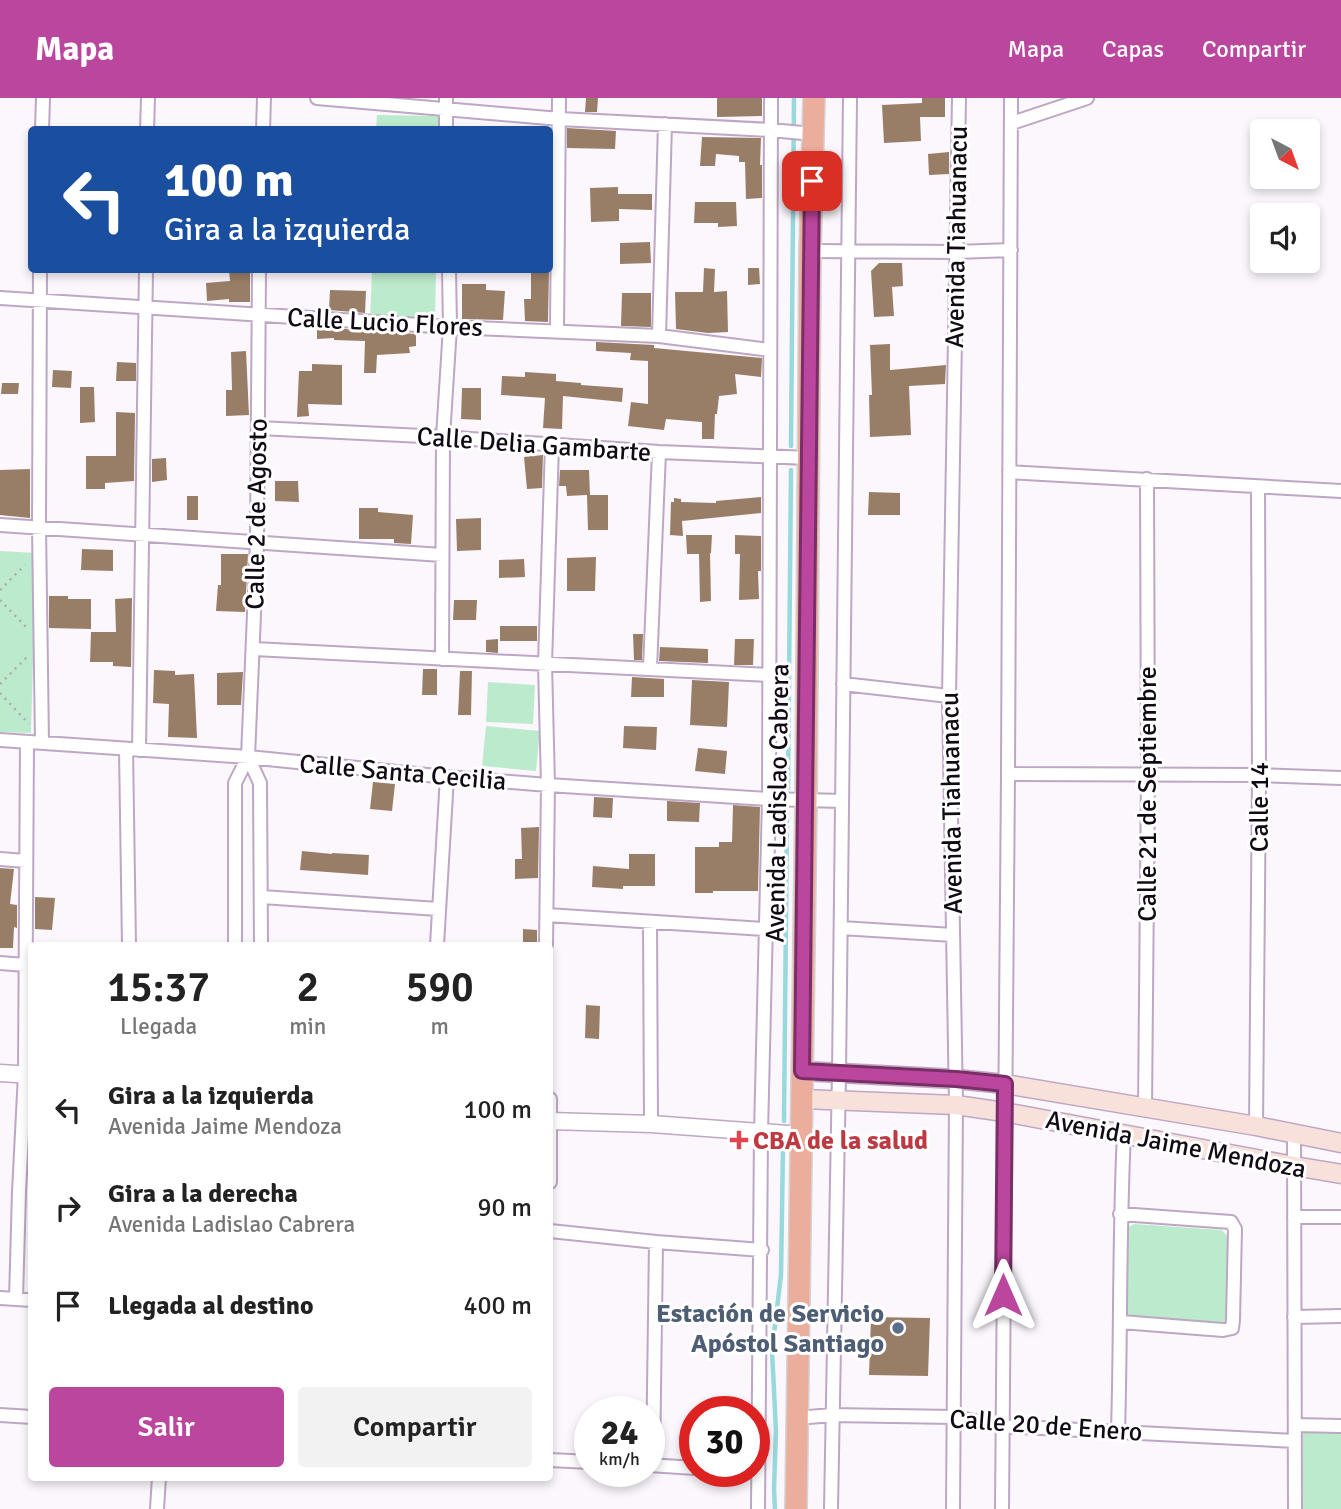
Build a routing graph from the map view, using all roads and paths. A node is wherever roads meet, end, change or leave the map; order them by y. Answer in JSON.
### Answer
{"nodes":[{"id":1,"x":43,"y":98,"type":"edge"},
{"id":2,"x":148,"y":98,"type":"edge"},
{"id":3,"x":264,"y":98,"type":"edge"},
{"id":4,"x":317,"y":98,"type":"edge"},
{"id":5,"x":559,"y":98,"type":"edge"},
{"id":6,"x":771,"y":98,"type":"edge"},
{"id":7,"x":814,"y":98,"type":"edge"},
{"id":8,"x":850,"y":98,"type":"edge"},
{"id":9,"x":959,"y":98,"type":"edge"},
{"id":10,"x":1011,"y":98,"type":"edge"},
{"id":11,"x":1087,"y":98,"type":"edge"},
{"id":12,"x":446,"y":103,"type":"edge"},
{"id":13,"x":559,"y":119,"type":"junction"},
{"id":14,"x":1012,"y":123,"type":"junction"},
{"id":15,"x":665,"y":124,"type":"junction"},
{"id":16,"x":43,"y":126,"type":"edge"},
{"id":17,"x":147,"y":126,"type":"edge"},
{"id":18,"x":263,"y":126,"type":"edge"},
{"id":19,"x":446,"y":126,"type":"edge"},
{"id":20,"x":771,"y":130,"type":"junction"},
{"id":21,"x":807,"y":134,"type":"junction"},
{"id":22,"x":1011,"y":250,"type":"junction"},
{"id":23,"x":810,"y":251,"type":"junction"},
{"id":24,"x":850,"y":252,"type":"junction"},
{"id":25,"x":956,"y":252,"type":"junction"},
{"id":26,"x":40,"y":273,"type":"edge"},
{"id":27,"x":146,"y":273,"type":"edge"},
{"id":28,"x":259,"y":273,"type":"edge"},
{"id":29,"x":449,"y":273,"type":"edge"},
{"id":30,"x":0,"y":298,"type":"edge"},
{"id":31,"x":39,"y":301,"type":"junction"},
{"id":32,"x":146,"y":308,"type":"junction"},
{"id":33,"x":258,"y":316,"type":"junction"},
{"id":34,"x":450,"y":327,"type":"junction"},
{"id":35,"x":557,"y":330,"type":"junction"},
{"id":36,"x":659,"y":336,"type":"junction"},
{"id":37,"x":770,"y":350,"type":"junction"},
{"id":38,"x":259,"y":428,"type":"junction"},
{"id":39,"x":443,"y":437,"type":"junction"},
{"id":40,"x":552,"y":445,"type":"junction"},
{"id":41,"x":659,"y":452,"type":"junction"},
{"id":42,"x":770,"y":457,"type":"junction"},
{"id":43,"x":809,"y":458,"type":"junction"},
{"id":44,"x":1009,"y":472,"type":"junction"},
{"id":45,"x":1147,"y":479,"type":"junction"},
{"id":46,"x":1258,"y":487,"type":"junction"},
{"id":47,"x":1341,"y":491,"type":"edge"},
{"id":48,"x":0,"y":524,"type":"edge"},
{"id":49,"x":39,"y":527,"type":"junction"},
{"id":50,"x":142,"y":534,"type":"junction"},
{"id":51,"x":257,"y":542,"type":"junction"},
{"id":52,"x":442,"y":555,"type":"junction"},
{"id":53,"x":27,"y":562,"type":"dead end"},
{"id":54,"x":0,"y":590,"type":"edge"},
{"id":55,"x":0,"y":600,"type":"edge"},
{"id":56,"x":34,"y":634,"type":"dead end"},
{"id":57,"x":253,"y":649,"type":"junction"},
{"id":58,"x":33,"y":651,"type":"dead end"},
{"id":59,"x":442,"y":659,"type":"junction"},
{"id":60,"x":545,"y":664,"type":"junction"},
{"id":61,"x":650,"y":669,"type":"junction"},
{"id":62,"x":768,"y":676,"type":"junction"},
{"id":63,"x":0,"y":684,"type":"edge"},
{"id":64,"x":843,"y":684,"type":"junction"},
{"id":65,"x":0,"y":693,"type":"edge"},
{"id":66,"x":949,"y":696,"type":"junction"},
{"id":67,"x":31,"y":726,"type":"dead end"},
{"id":68,"x":0,"y":740,"type":"edge"},
{"id":69,"x":27,"y":742,"type":"junction"},
{"id":70,"x":42,"y":743,"type":"junction"},
{"id":71,"x":132,"y":750,"type":"junction"},
{"id":72,"x":248,"y":757,"type":"junction"},
{"id":73,"x":1008,"y":774,"type":"junction"},
{"id":74,"x":1148,"y":774,"type":"junction"},
{"id":75,"x":1259,"y":775,"type":"junction"},
{"id":76,"x":447,"y":777,"type":"junction"},
{"id":77,"x":1341,"y":778,"type":"edge"},
{"id":78,"x":548,"y":785,"type":"junction"},
{"id":79,"x":769,"y":800,"type":"junction"},
{"id":80,"x":806,"y":801,"type":"junction"},
{"id":81,"x":842,"y":801,"type":"junction"},
{"id":82,"x":0,"y":859,"type":"edge"},
{"id":83,"x":26,"y":861,"type":"junction"},
{"id":84,"x":261,"y":897,"type":"junction"},
{"id":85,"x":438,"y":909,"type":"junction"},
{"id":86,"x":547,"y":915,"type":"junction"},
{"id":87,"x":650,"y":922,"type":"junction"},
{"id":88,"x":841,"y":928,"type":"junction"},
{"id":89,"x":765,"y":929,"type":"junction"},
{"id":90,"x":953,"y":935,"type":"junction"},
{"id":91,"x":129,"y":942,"type":"edge"},
{"id":92,"x":234,"y":942,"type":"edge"},
{"id":93,"x":261,"y":942,"type":"edge"},
{"id":94,"x":437,"y":942,"type":"edge"},
{"id":95,"x":546,"y":942,"type":"edge"},
{"id":96,"x":0,"y":963,"type":"edge"},
{"id":97,"x":25,"y":965,"type":"junction"},
{"id":98,"x":802,"y":1071,"type":"junction"},
{"id":99,"x":0,"y":1073,"type":"edge"},
{"id":100,"x":839,"y":1073,"type":"junction"},
{"id":101,"x":28,"y":1074,"type":"edge"},
{"id":102,"x":956,"y":1079,"type":"junction"},
{"id":103,"x":1005,"y":1084,"type":"junction"},
{"id":104,"x":802,"y":1099,"type":"junction"},
{"id":105,"x":838,"y":1101,"type":"junction"},
{"id":106,"x":956,"y":1105,"type":"junction"},
{"id":107,"x":1145,"y":1109,"type":"junction"},
{"id":108,"x":1004,"y":1112,"type":"junction"},
{"id":109,"x":553,"y":1121,"type":"edge"},
{"id":110,"x":651,"y":1124,"type":"junction"},
{"id":111,"x":1256,"y":1126,"type":"junction"},
{"id":112,"x":761,"y":1133,"type":"junction"},
{"id":113,"x":1124,"y":1134,"type":"junction"},
{"id":114,"x":1294,"y":1134,"type":"junction"},
{"id":115,"x":802,"y":1135,"type":"junction"},
{"id":116,"x":1341,"y":1143,"type":"edge"},
{"id":117,"x":1294,"y":1167,"type":"junction"},
{"id":118,"x":1341,"y":1174,"type":"edge"},
{"id":119,"x":25,"y":1192,"type":"edge"},
{"id":120,"x":1120,"y":1213,"type":"junction"},
{"id":121,"x":1294,"y":1217,"type":"junction"},
{"id":122,"x":1341,"y":1217,"type":"edge"},
{"id":123,"x":553,"y":1231,"type":"edge"},
{"id":124,"x":656,"y":1242,"type":"junction"},
{"id":125,"x":762,"y":1250,"type":"junction"},
{"id":126,"x":0,"y":1298,"type":"edge"},
{"id":127,"x":16,"y":1298,"type":"junction"},
{"id":128,"x":28,"y":1300,"type":"edge"},
{"id":129,"x":1341,"y":1316,"type":"edge"},
{"id":130,"x":1294,"y":1317,"type":"junction"},
{"id":131,"x":1121,"y":1322,"type":"junction"},
{"id":132,"x":653,"y":1396,"type":"edge"},
{"id":133,"x":758,"y":1396,"type":"edge"},
{"id":134,"x":0,"y":1415,"type":"edge"},
{"id":135,"x":832,"y":1415,"type":"junction"},
{"id":136,"x":28,"y":1417,"type":"edge"},
{"id":137,"x":797,"y":1418,"type":"junction"},
{"id":138,"x":954,"y":1418,"type":"junction"},
{"id":139,"x":1294,"y":1425,"type":"junction"},
{"id":140,"x":1002,"y":1426,"type":"junction"},
{"id":141,"x":1341,"y":1426,"type":"edge"},
{"id":142,"x":1118,"y":1432,"type":"junction"},
{"id":143,"x":1294,"y":1441,"type":"junction"},
{"id":144,"x":553,"y":1460,"type":"edge"},
{"id":145,"x":574,"y":1461,"type":"edge"},
{"id":146,"x":159,"y":1481,"type":"edge"},
{"id":147,"x":757,"y":1487,"type":"edge"},
{"id":148,"x":157,"y":1509,"type":"edge"},
{"id":149,"x":758,"y":1509,"type":"edge"},
{"id":150,"x":796,"y":1509,"type":"edge"},
{"id":151,"x":831,"y":1509,"type":"edge"},
{"id":152,"x":953,"y":1509,"type":"edge"},
{"id":153,"x":1002,"y":1509,"type":"edge"},
{"id":154,"x":1295,"y":1509,"type":"edge"}],
"edges":[{"from":1,"to":16,"type":"street"},
{"from":2,"to":17,"type":"street"},
{"from":3,"to":18,"type":"street"},
{"from":4,"to":12,"type":"street"},
{"from":5,"to":13,"type":"street"},
{"from":6,"to":20,"type":"street"},
{"from":7,"to":21,"type":"highway","name":"Avenida Ladislao Cabrera"},
{"from":8,"to":24,"type":"street"},
{"from":9,"to":25,"type":"street","name":"Avenida Tiahuanacu"},
{"from":10,"to":14,"type":"street","name":"Avenida Tiahuanacu"},
{"from":11,"to":14,"type":"street"},
{"from":12,"to":13,"type":"street"},
{"from":12,"to":19,"type":"street"},
{"from":13,"to":15,"type":"street"},
{"from":13,"to":35,"type":"street"},
{"from":14,"to":22,"type":"street","name":"Avenida Tiahuanacu"},
{"from":15,"to":20,"type":"street"},
{"from":15,"to":36,"type":"street"},
{"from":20,"to":21,"type":"street"},
{"from":20,"to":37,"type":"street"},
{"from":21,"to":23,"type":"highway","name":"Avenida Ladislao Cabrera"},
{"from":22,"to":25,"type":"street"},
{"from":22,"to":44,"type":"street","name":"Avenida Tiahuanacu"},
{"from":23,"to":24,"type":"street"},
{"from":23,"to":43,"type":"highway","name":"Avenida Ladislao Cabrera"},
{"from":24,"to":25,"type":"street"},
{"from":24,"to":64,"type":"street"},
{"from":25,"to":66,"type":"street","name":"Avenida Tiahuanacu"},
{"from":26,"to":31,"type":"street"},
{"from":27,"to":32,"type":"street"},
{"from":28,"to":33,"type":"street","name":"Calle 2 de Agosto"},
{"from":29,"to":34,"type":"street"},
{"from":30,"to":31,"type":"street","name":"Calle Lucio Flores"},
{"from":31,"to":32,"type":"street","name":"Calle Lucio Flores"},
{"from":31,"to":49,"type":"street"},
{"from":32,"to":33,"type":"street","name":"Calle Lucio Flores"},
{"from":32,"to":50,"type":"street"},
{"from":33,"to":34,"type":"street","name":"Calle Lucio Flores"},
{"from":33,"to":38,"type":"street","name":"Calle 2 de Agosto"},
{"from":34,"to":35,"type":"street","name":"Calle Lucio Flores"},
{"from":34,"to":39,"type":"street"},
{"from":35,"to":36,"type":"street","name":"Calle Lucio Flores"},
{"from":36,"to":37,"type":"street","name":"Calle Lucio Flores"},
{"from":37,"to":42,"type":"street"},
{"from":38,"to":39,"type":"street","name":"Calle Delia Gambarte"},
{"from":38,"to":51,"type":"street","name":"Calle 2 de Agosto"},
{"from":39,"to":40,"type":"street","name":"Calle Delia Gambarte"},
{"from":39,"to":52,"type":"street"},
{"from":40,"to":41,"type":"street","name":"Calle Delia Gambarte"},
{"from":40,"to":60,"type":"street"},
{"from":41,"to":42,"type":"street","name":"Calle Delia Gambarte"},
{"from":41,"to":61,"type":"street"},
{"from":42,"to":43,"type":"street","name":"Calle Delia Gambarte"},
{"from":42,"to":62,"type":"street"},
{"from":43,"to":80,"type":"highway","name":"Avenida Ladislao Cabrera"},
{"from":44,"to":45,"type":"street"},
{"from":44,"to":73,"type":"street","name":"Avenida Tiahuanacu"},
{"from":45,"to":46,"type":"street"},
{"from":45,"to":74,"type":"street","name":"Calle 21 de Septiembre"},
{"from":46,"to":47,"type":"street"},
{"from":46,"to":75,"type":"street","name":"Calle 14"},
{"from":48,"to":49,"type":"street"},
{"from":49,"to":50,"type":"street"},
{"from":49,"to":70,"type":"street"},
{"from":50,"to":51,"type":"street"},
{"from":50,"to":71,"type":"street"},
{"from":51,"to":52,"type":"street"},
{"from":51,"to":57,"type":"street","name":"Calle 2 de Agosto"},
{"from":52,"to":59,"type":"street"},
{"from":53,"to":54,"type":"path"},
{"from":55,"to":56,"type":"path"},
{"from":57,"to":59,"type":"street"},
{"from":57,"to":72,"type":"street","name":"Calle 2 de Agosto"},
{"from":58,"to":63,"type":"path"},
{"from":59,"to":60,"type":"street"},
{"from":60,"to":61,"type":"street"},
{"from":60,"to":78,"type":"street"},
{"from":61,"to":62,"type":"street"},
{"from":62,"to":79,"type":"street"},
{"from":64,"to":66,"type":"street"},
{"from":64,"to":81,"type":"street"},
{"from":65,"to":67,"type":"path"},
{"from":66,"to":90,"type":"street","name":"Avenida Tiahuanacu"},
{"from":68,"to":69,"type":"street","name":"Calle Santa Cecilia"},
{"from":69,"to":70,"type":"street","name":"Calle Santa Cecilia"},
{"from":69,"to":83,"type":"street"},
{"from":70,"to":71,"type":"street","name":"Calle Santa Cecilia"},
{"from":71,"to":72,"type":"street","name":"Calle Santa Cecilia"},
{"from":71,"to":91,"type":"street"},
{"from":72,"to":76,"type":"street","name":"Calle Santa Cecilia"},
{"from":72,"to":84,"type":"street","name":"Calle 2 de Agosto"},
{"from":72,"to":92,"type":"street","name":"Calle 2 de Agosto"},
{"from":73,"to":74,"type":"street"},
{"from":73,"to":103,"type":"street","name":"Avenida Tiahuanacu"},
{"from":74,"to":75,"type":"street"},
{"from":74,"to":107,"type":"street","name":"Calle 21 de Septiembre"},
{"from":75,"to":77,"type":"street"},
{"from":75,"to":111,"type":"street","name":"Calle 14"},
{"from":76,"to":78,"type":"street","name":"Calle Santa Cecilia"},
{"from":76,"to":85,"type":"street"},
{"from":78,"to":79,"type":"street","name":"Calle Santa Cecilia"},
{"from":78,"to":86,"type":"street"},
{"from":79,"to":80,"type":"street","name":"Calle Santa Cecilia"},
{"from":79,"to":89,"type":"street"},
{"from":80,"to":81,"type":"street","name":"Calle Santa Cecilia"},
{"from":80,"to":98,"type":"highway","name":"Avenida Ladislao Cabrera"},
{"from":81,"to":88,"type":"street"},
{"from":82,"to":83,"type":"street"},
{"from":83,"to":97,"type":"street"},
{"from":84,"to":85,"type":"street"},
{"from":84,"to":93,"type":"street","name":"Calle 2 de Agosto"},
{"from":85,"to":94,"type":"street"},
{"from":86,"to":87,"type":"street"},
{"from":86,"to":95,"type":"street"},
{"from":87,"to":89,"type":"street"},
{"from":87,"to":110,"type":"street"},
{"from":88,"to":90,"type":"street"},
{"from":88,"to":100,"type":"street"},
{"from":89,"to":112,"type":"street"},
{"from":90,"to":102,"type":"street","name":"Avenida Tiahuanacu"},
{"from":96,"to":97,"type":"street"},
{"from":97,"to":101,"type":"street"},
{"from":98,"to":100,"type":"main road","name":"Avenida Jaime Mendoza"},
{"from":98,"to":104,"type":"highway","name":"Avenida Ladislao Cabrera"},
{"from":99,"to":101,"type":"street"},
{"from":100,"to":102,"type":"main road","name":"Avenida Jaime Mendoza"},
{"from":100,"to":105,"type":"street"},
{"from":101,"to":119,"type":"street"},
{"from":102,"to":103,"type":"main road","name":"Avenida Jaime Mendoza"},
{"from":102,"to":106,"type":"street","name":"Avenida Tiahuanacu"},
{"from":103,"to":107,"type":"main road","name":"Avenida Jaime Mendoza"},
{"from":103,"to":108,"type":"street","name":"Avenida Tiahuanacu"},
{"from":104,"to":105,"type":"main road","name":"Avenida Jaime Mendoza"},
{"from":104,"to":115,"type":"highway","name":"Avenida Ladislao Cabrera"},
{"from":105,"to":106,"type":"main road","name":"Avenida Jaime Mendoza"},
{"from":105,"to":135,"type":"street"},
{"from":106,"to":108,"type":"main road","name":"Avenida Jaime Mendoza"},
{"from":106,"to":138,"type":"street","name":"Avenida Tiahuanacu"},
{"from":107,"to":111,"type":"main road","name":"Avenida Jaime Mendoza"},
{"from":108,"to":113,"type":"main road","name":"Avenida Jaime Mendoza"},
{"from":108,"to":140,"type":"street","name":"Avenida Tiahuanacu"},
{"from":109,"to":110,"type":"street"},
{"from":110,"to":112,"type":"street"},
{"from":111,"to":114,"type":"main road","name":"Avenida Jaime Mendoza"},
{"from":112,"to":115,"type":"street"},
{"from":112,"to":125,"type":"street"},
{"from":113,"to":117,"type":"main road","name":"Avenida Jaime Mendoza"},
{"from":113,"to":120,"type":"street"},
{"from":114,"to":116,"type":"main road","name":"Avenida Jaime Mendoza"},
{"from":114,"to":117,"type":"street"},
{"from":115,"to":137,"type":"highway","name":"Avenida Ladislao Cabrera"},
{"from":117,"to":118,"type":"main road","name":"Avenida Jaime Mendoza"},
{"from":117,"to":121,"type":"street"},
{"from":119,"to":127,"type":"street"},
{"from":120,"to":131,"type":"street"},
{"from":120,"to":131,"type":"street"},
{"from":121,"to":122,"type":"street"},
{"from":121,"to":130,"type":"street"},
{"from":123,"to":124,"type":"street"},
{"from":124,"to":125,"type":"street"},
{"from":124,"to":132,"type":"street"},
{"from":125,"to":133,"type":"street"},
{"from":126,"to":127,"type":"street"},
{"from":127,"to":128,"type":"street"},
{"from":129,"to":130,"type":"street"},
{"from":130,"to":139,"type":"street"},
{"from":131,"to":142,"type":"street"},
{"from":134,"to":136,"type":"street"},
{"from":135,"to":137,"type":"street","name":"Calle 20 de Enero"},
{"from":135,"to":138,"type":"street","name":"Calle 20 de Enero"},
{"from":135,"to":151,"type":"street"},
{"from":137,"to":150,"type":"highway","name":"Avenida Ladislao Cabrera"},
{"from":138,"to":140,"type":"street","name":"Calle 20 de Enero"},
{"from":138,"to":152,"type":"street","name":"Avenida Tiahuanacu"},
{"from":139,"to":141,"type":"street"},
{"from":139,"to":143,"type":"street"},
{"from":140,"to":142,"type":"street","name":"Calle 20 de Enero"},
{"from":140,"to":153,"type":"street","name":"Avenida Tiahuanacu"},
{"from":142,"to":143,"type":"street","name":"Calle 20 de Enero"},
{"from":143,"to":154,"type":"street"},
{"from":144,"to":145,"type":"street"},
{"from":146,"to":148,"type":"street"},
{"from":147,"to":149,"type":"street"}]}
